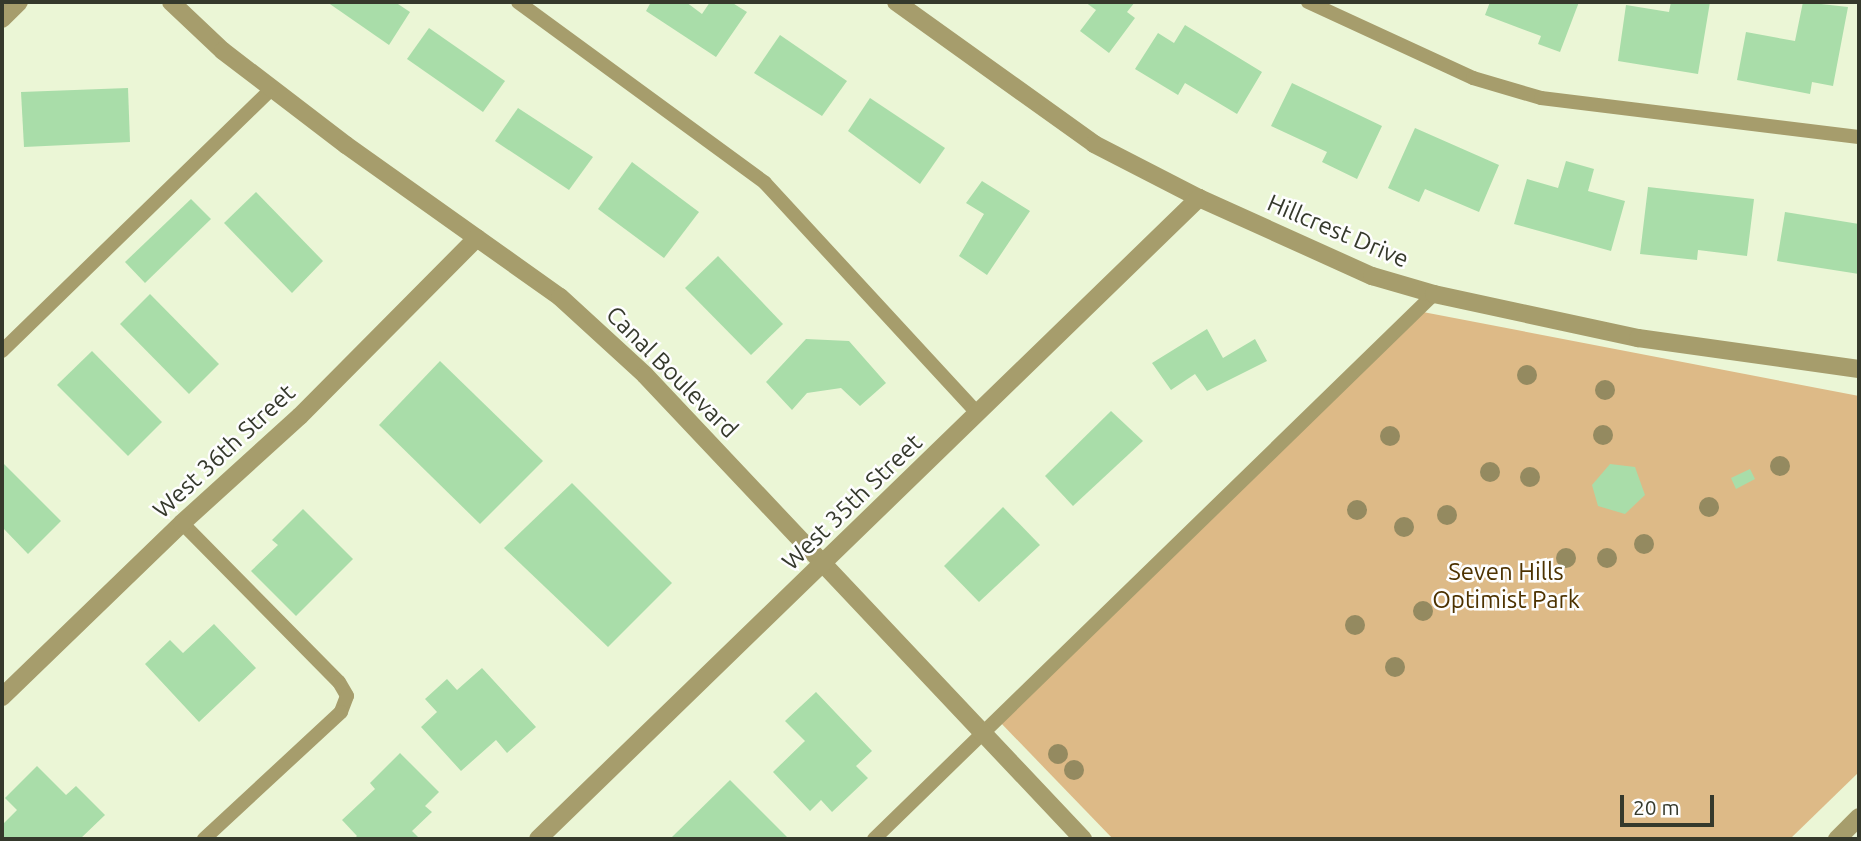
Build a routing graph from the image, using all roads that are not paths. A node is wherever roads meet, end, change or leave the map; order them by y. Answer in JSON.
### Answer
{"nodes":[{"id":1,"x":19,"y":2,"type":"edge"},
{"id":2,"x":171,"y":2,"type":"edge"},
{"id":3,"x":518,"y":2,"type":"edge"},
{"id":4,"x":896,"y":2,"type":"edge"},
{"id":5,"x":1308,"y":2,"type":"edge"},
{"id":6,"x":2,"y":19,"type":"edge"},
{"id":7,"x":271,"y":88,"type":"junction"},
{"id":8,"x":1859,"y":137,"type":"edge"},
{"id":9,"x":1199,"y":198,"type":"junction"},
{"id":10,"x":477,"y":238,"type":"junction"},
{"id":11,"x":1434,"y":294,"type":"junction"},
{"id":12,"x":2,"y":351,"type":"edge"},
{"id":13,"x":1859,"y":369,"type":"edge"},
{"id":14,"x":978,"y":414,"type":"junction"},
{"id":15,"x":182,"y":523,"type":"junction"},
{"id":16,"x":823,"y":565,"type":"junction"},
{"id":17,"x":2,"y":696,"type":"edge"},
{"id":18,"x":983,"y":734,"type":"junction"},
{"id":19,"x":1859,"y":817,"type":"edge"},
{"id":20,"x":204,"y":839,"type":"edge"},
{"id":21,"x":538,"y":839,"type":"edge"},
{"id":22,"x":874,"y":839,"type":"edge"},
{"id":23,"x":1083,"y":839,"type":"edge"},
{"id":24,"x":1836,"y":839,"type":"edge"}],
"edges":[{"from":1,"to":6,"type":"street"},
{"from":2,"to":7,"type":"street","name":"Canal Boulevard"},
{"from":3,"to":14,"type":"lane"},
{"from":4,"to":9,"type":"street","name":"Hillcrest Drive"},
{"from":5,"to":8,"type":"lane"},
{"from":7,"to":10,"type":"street","name":"Canal Boulevard"},
{"from":7,"to":12,"type":"lane"},
{"from":9,"to":11,"type":"street","name":"Hillcrest Drive"},
{"from":9,"to":14,"type":"street","name":"West 35th Street"},
{"from":10,"to":15,"type":"street","name":"West 36th Street"},
{"from":10,"to":16,"type":"street","name":"Canal Boulevard"},
{"from":11,"to":13,"type":"street","name":"Hillcrest Drive"},
{"from":11,"to":18,"type":"lane"},
{"from":14,"to":16,"type":"street","name":"West 35th Street"},
{"from":15,"to":17,"type":"street","name":"West 36th Street"},
{"from":15,"to":20,"type":"lane"},
{"from":16,"to":18,"type":"street","name":"Canal Boulevard"},
{"from":16,"to":21,"type":"street","name":"West 35th Street"},
{"from":18,"to":22,"type":"lane"},
{"from":18,"to":23,"type":"street","name":"Canal Boulevard"},
{"from":19,"to":24,"type":"street"}]}
